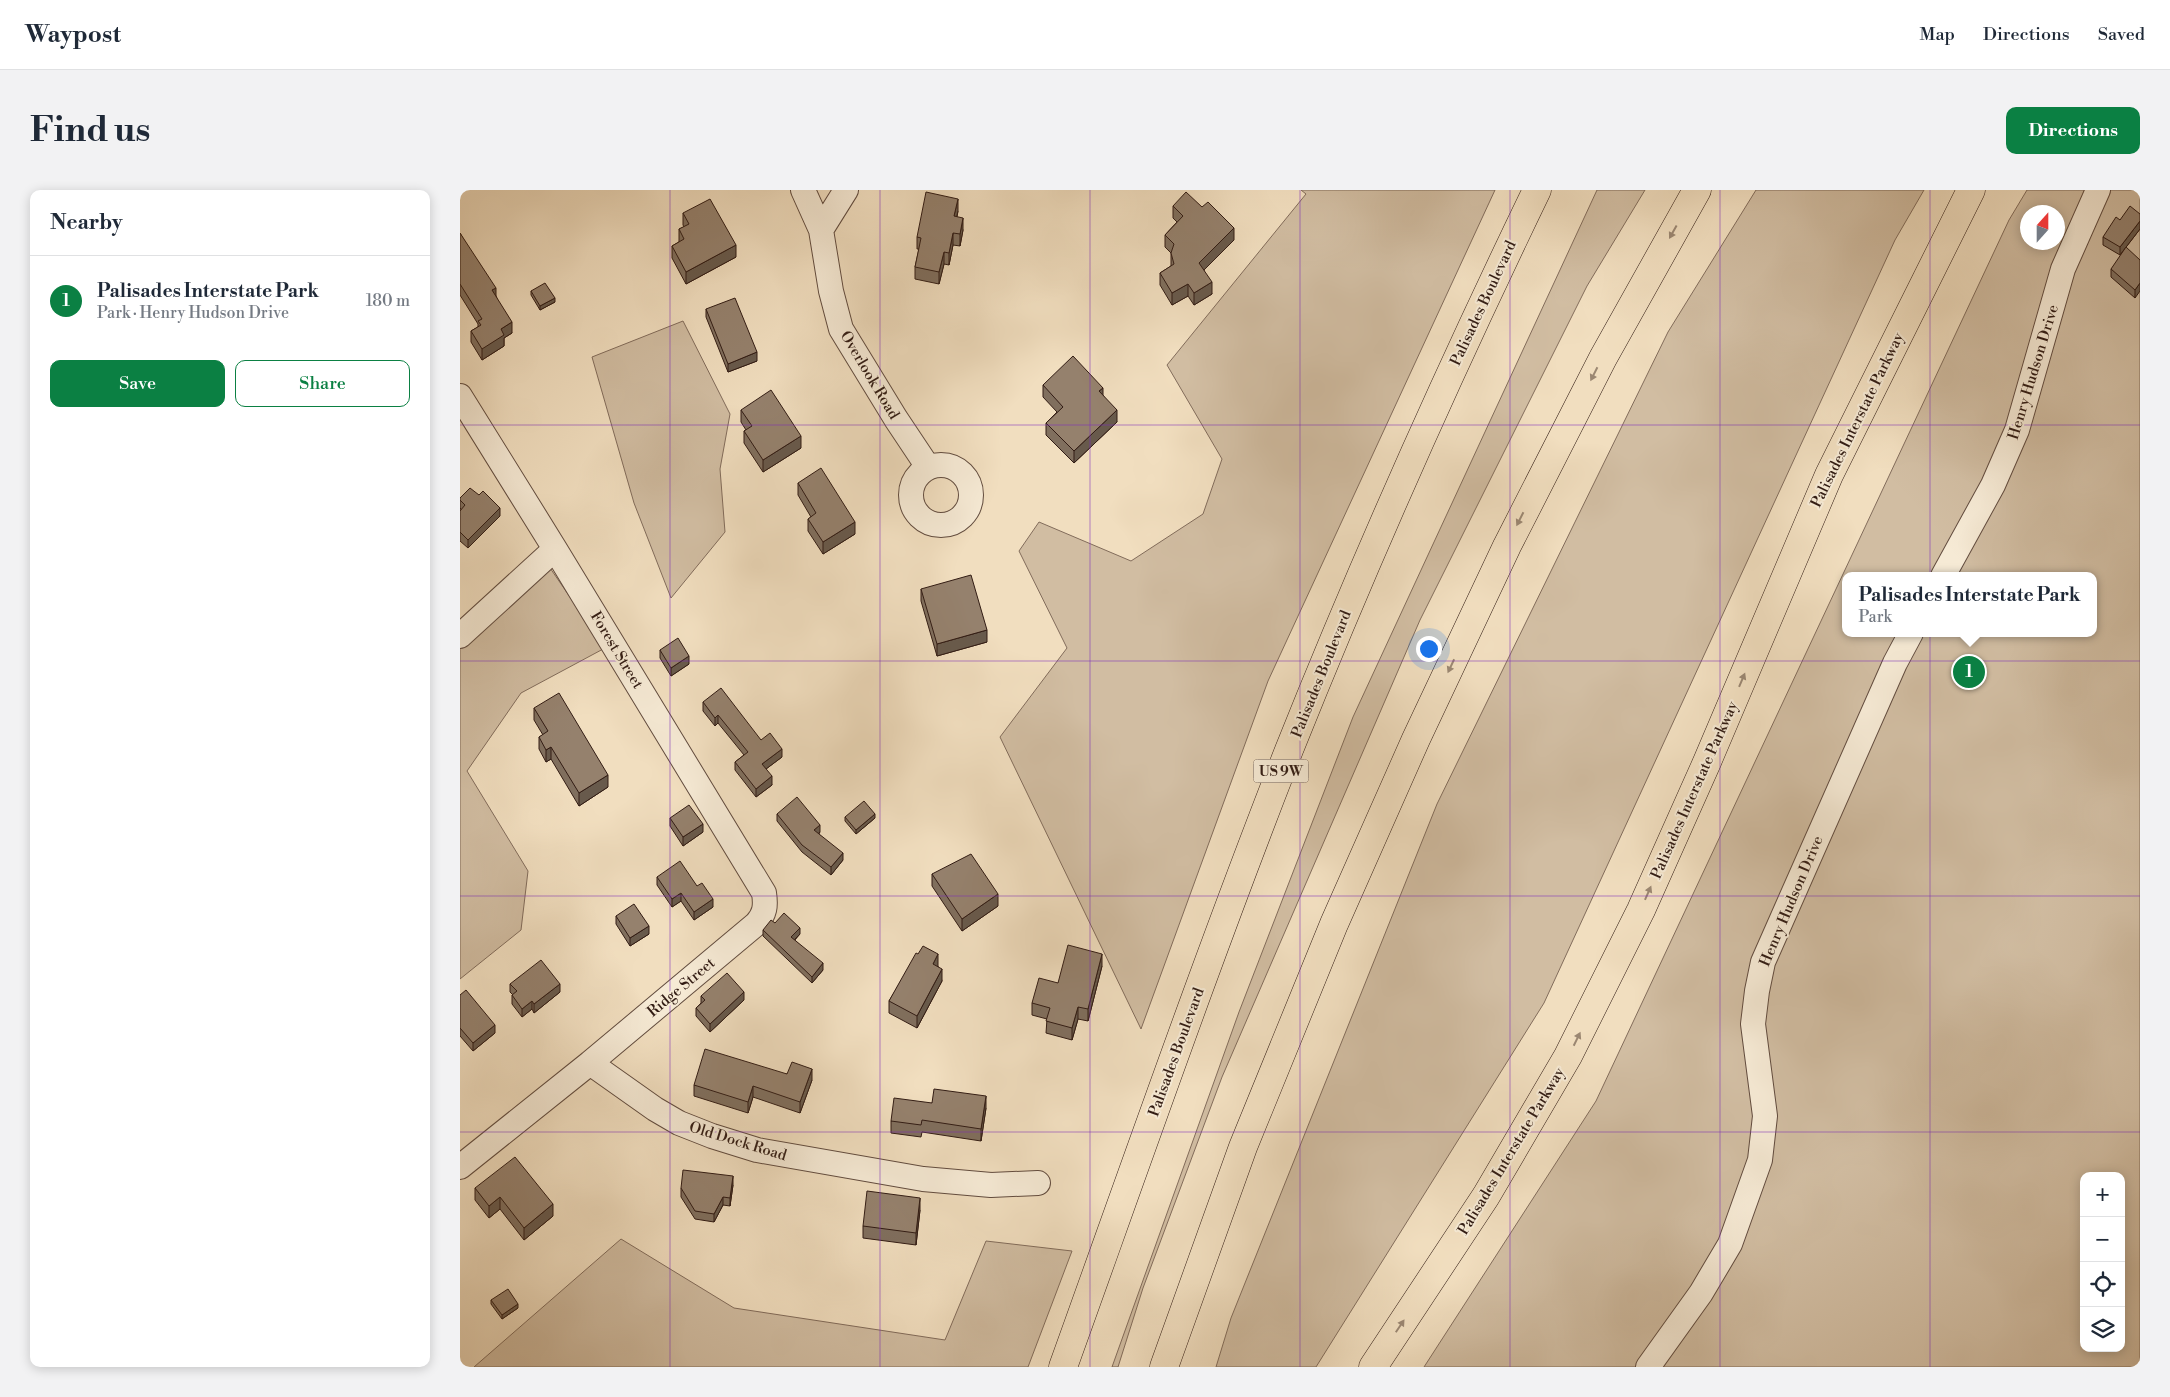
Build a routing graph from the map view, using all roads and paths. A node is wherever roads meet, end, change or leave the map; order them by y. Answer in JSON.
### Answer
{"nodes":[{"id":1,"x":803,"y":190,"type":"edge"},
{"id":2,"x":846,"y":190,"type":"edge"},
{"id":3,"x":1537,"y":190,"type":"edge"},
{"id":4,"x":1697,"y":190,"type":"edge"},
{"id":5,"x":1971,"y":190,"type":"edge"},
{"id":6,"x":2098,"y":190,"type":"edge"},
{"id":7,"x":821,"y":230,"type":"junction"},
{"id":8,"x":460,"y":396,"type":"edge"},
{"id":9,"x":928,"y":467,"type":"dead end"},
{"id":10,"x":555,"y":549,"type":"junction"},
{"id":11,"x":1945,"y":572,"type":"edge"},
{"id":12,"x":460,"y":636,"type":"edge"},
{"id":13,"x":1909,"y":637,"type":"edge"},
{"id":14,"x":766,"y":907,"type":"joint"},
{"id":15,"x":590,"y":1063,"type":"junction"},
{"id":16,"x":460,"y":1167,"type":"edge"},
{"id":17,"x":1038,"y":1183,"type":"dead end"},
{"id":18,"x":1063,"y":1367,"type":"edge"},
{"id":19,"x":1164,"y":1367,"type":"edge"},
{"id":20,"x":1373,"y":1367,"type":"edge"},
{"id":21,"x":1648,"y":1367,"type":"edge"}],
"edges":[{"from":1,"to":7,"type":"street","name":"Overlook Road"},
{"from":2,"to":7,"type":"street"},
{"from":3,"to":18,"type":"main road","name":"Palisades Boulevard","number":"US 9W"},
{"from":4,"to":19,"type":"main road","one_way":true},
{"from":20,"to":5,"type":"main road","name":"Palisades Interstate Parkway","one_way":true},
{"from":6,"to":11,"type":"street","name":"Henry Hudson Drive"},
{"from":7,"to":9,"type":"street","name":"Overlook Road"},
{"from":8,"to":10,"type":"street","name":"Forest Street"},
{"from":10,"to":12,"type":"street"},
{"from":10,"to":14,"type":"street","name":"Forest Street"},
{"from":13,"to":21,"type":"street","name":"Henry Hudson Drive"},
{"from":14,"to":15,"type":"street","name":"Ridge Street"},
{"from":15,"to":16,"type":"street"},
{"from":15,"to":17,"type":"street","name":"Old Dock Road"}]}
